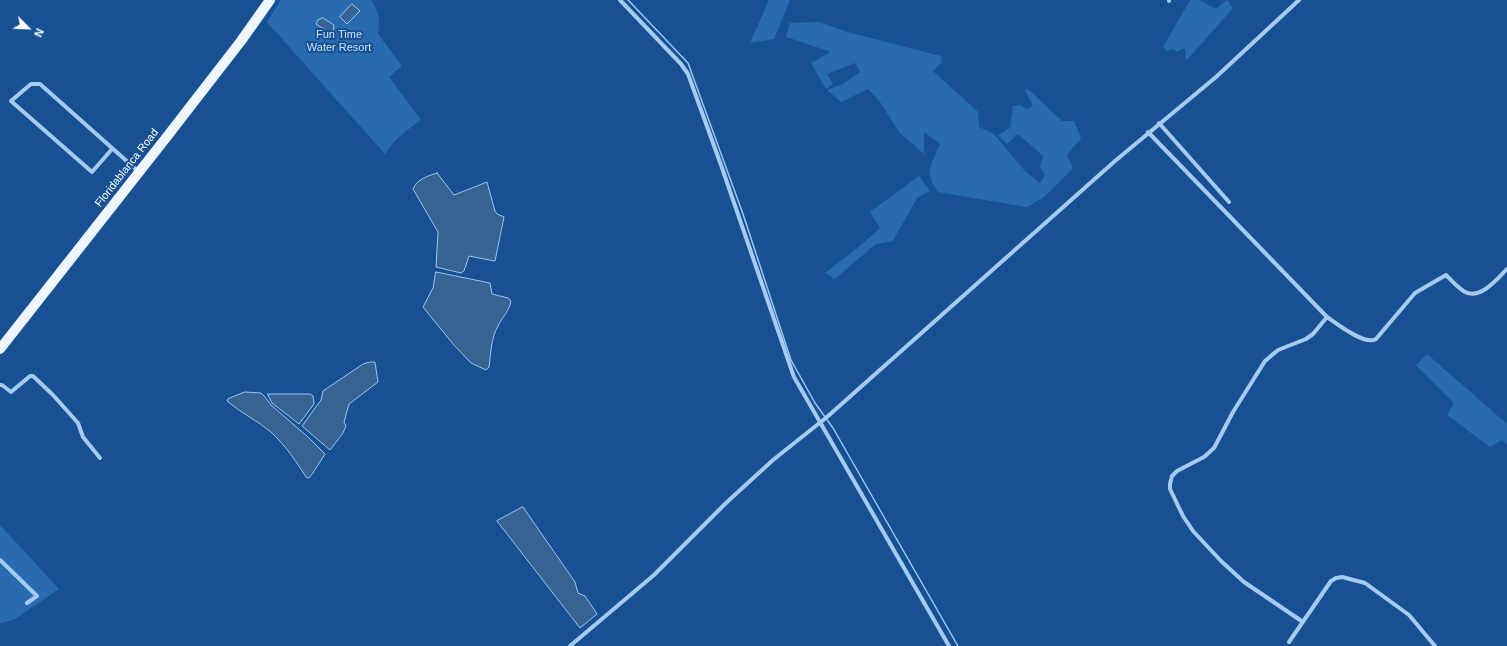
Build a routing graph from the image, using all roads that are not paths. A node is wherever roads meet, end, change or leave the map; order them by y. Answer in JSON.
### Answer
{"nodes":[{"id":1,"x":270,"y":0,"type":"edge"},
{"id":2,"x":620,"y":0,"type":"edge"},
{"id":3,"x":1299,"y":0,"type":"edge"},
{"id":4,"x":1159,"y":123,"type":"junction"},
{"id":5,"x":1148,"y":132,"type":"junction"},
{"id":6,"x":112,"y":148,"type":"junction"},
{"id":7,"x":139,"y":173,"type":"junction"},
{"id":8,"x":1229,"y":202,"type":"dead end"},
{"id":9,"x":1507,"y":269,"type":"edge"},
{"id":10,"x":1327,"y":317,"type":"junction"},
{"id":11,"x":0,"y":349,"type":"edge"},
{"id":12,"x":0,"y":385,"type":"edge"},
{"id":13,"x":822,"y":421,"type":"junction"},
{"id":14,"x":100,"y":458,"type":"dead end"},
{"id":15,"x":0,"y":560,"type":"edge"},
{"id":16,"x":28,"y":603,"type":"dead end"},
{"id":17,"x":1303,"y":622,"type":"junction"},
{"id":18,"x":1289,"y":642,"type":"dead end"},
{"id":19,"x":570,"y":646,"type":"edge"},
{"id":20,"x":949,"y":646,"type":"edge"},
{"id":21,"x":1435,"y":646,"type":"edge"}],
"edges":[{"from":1,"to":7,"type":"main road","name":"Floridablanca Road"},
{"from":2,"to":13,"type":"street"},
{"from":3,"to":4,"type":"street"},
{"from":4,"to":5,"type":"street"},
{"from":4,"to":8,"type":"street"},
{"from":5,"to":10,"type":"street"},
{"from":5,"to":13,"type":"street"},
{"from":6,"to":6,"type":"street"},
{"from":6,"to":7,"type":"street"},
{"from":7,"to":11,"type":"main road","name":"Floridablanca Road"},
{"from":9,"to":10,"type":"street"},
{"from":10,"to":17,"type":"street"},
{"from":12,"to":14,"type":"street"},
{"from":13,"to":19,"type":"street"},
{"from":13,"to":20,"type":"street"},
{"from":15,"to":16,"type":"street"},
{"from":17,"to":18,"type":"street"},
{"from":17,"to":21,"type":"street"}]}
